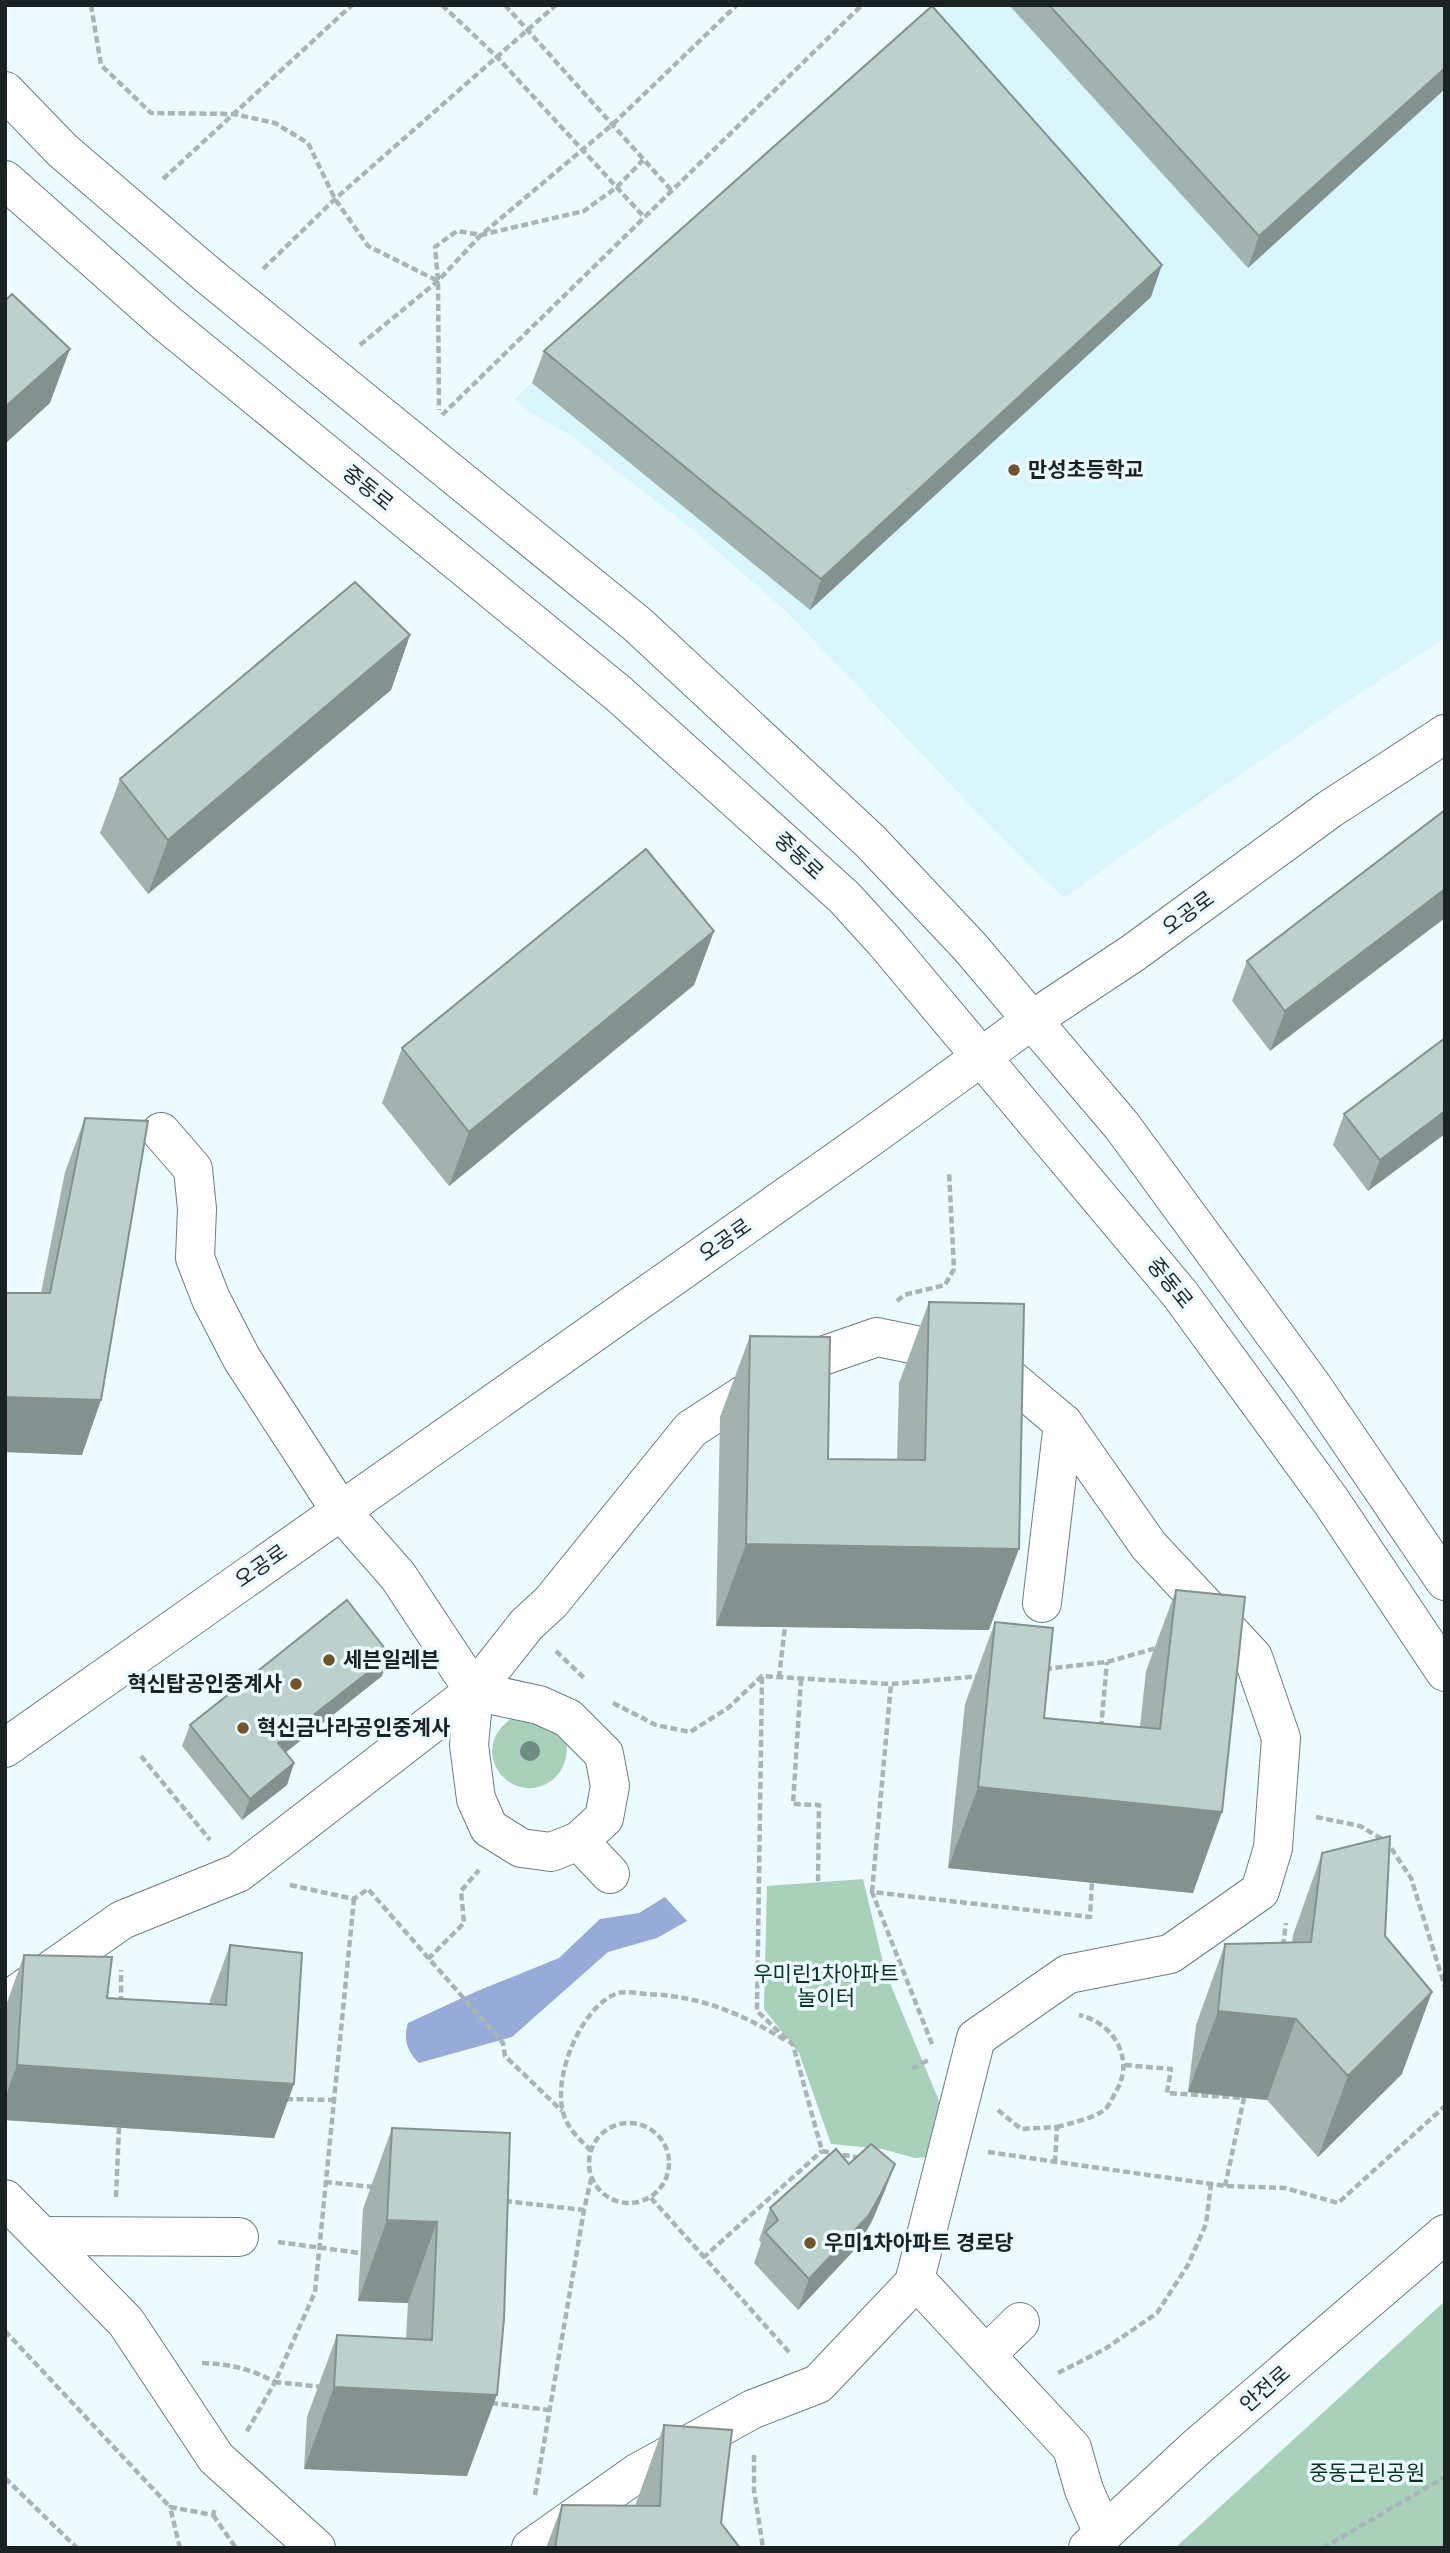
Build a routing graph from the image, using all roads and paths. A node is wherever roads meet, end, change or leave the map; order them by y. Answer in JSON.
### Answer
{"nodes":[{"id":1,"x":90,"y":5,"type":"edge"},
{"id":2,"x":352,"y":5,"type":"edge"},
{"id":3,"x":442,"y":5,"type":"edge"},
{"id":4,"x":505,"y":5,"type":"edge"},
{"id":5,"x":556,"y":5,"type":"edge"},
{"id":6,"x":737,"y":5,"type":"edge"},
{"id":7,"x":863,"y":5,"type":"edge"},
{"id":8,"x":527,"y":30,"type":"junction"},
{"id":9,"x":497,"y":57,"type":"junction"},
{"id":10,"x":5,"y":91,"type":"edge"},
{"id":11,"x":234,"y":114,"type":"junction"},
{"id":12,"x":612,"y":124,"type":"junction"},
{"id":13,"x":581,"y":150,"type":"junction"},
{"id":14,"x":643,"y":160,"type":"junction"},
{"id":15,"x":163,"y":179,"type":"dead end"},
{"id":16,"x":5,"y":180,"type":"edge"},
{"id":17,"x":617,"y":187,"type":"junction"},
{"id":18,"x":672,"y":191,"type":"junction"},
{"id":19,"x":335,"y":199,"type":"junction"},
{"id":20,"x":645,"y":218,"type":"junction"},
{"id":21,"x":481,"y":235,"type":"junction"},
{"id":22,"x":263,"y":270,"type":"dead end"},
{"id":23,"x":438,"y":281,"type":"junction"},
{"id":24,"x":360,"y":345,"type":"dead end"},
{"id":25,"x":1445,"y":734,"type":"edge"},
{"id":26,"x":1032,"y":1020,"type":"junction"},
{"id":27,"x":981,"y":1058,"type":"junction"},
{"id":28,"x":161,"y":1132,"type":"dead end"},
{"id":29,"x":949,"y":1172,"type":"dead end"},
{"id":30,"x":877,"y":1336,"type":"junction"},
{"id":31,"x":1063,"y":1423,"type":"junction"},
{"id":32,"x":340,"y":1510,"type":"junction"},
{"id":33,"x":1445,"y":1581,"type":"edge"},
{"id":34,"x":1042,"y":1603,"type":"dead end"},
{"id":35,"x":527,"y":1624,"type":"junction"},
{"id":36,"x":785,"y":1626,"type":"dead end"},
{"id":37,"x":1225,"y":1627,"type":"junction"},
{"id":38,"x":1108,"y":1662,"type":"junction"},
{"id":39,"x":1043,"y":1670,"type":"edge"},
{"id":40,"x":1445,"y":1672,"type":"edge"},
{"id":41,"x":988,"y":1675,"type":"edge"},
{"id":42,"x":762,"y":1676,"type":"junction"},
{"id":43,"x":779,"y":1678,"type":"junction"},
{"id":44,"x":802,"y":1679,"type":"junction"},
{"id":45,"x":891,"y":1684,"type":"junction"},
{"id":46,"x":594,"y":1687,"type":"dead end"},
{"id":47,"x":474,"y":1691,"type":"junction"},
{"id":48,"x":612,"y":1702,"type":"dead end"},
{"id":49,"x":1100,"y":1741,"type":"edge"},
{"id":50,"x":5,"y":1748,"type":"edge"},
{"id":51,"x":141,"y":1756,"type":"dead end"},
{"id":52,"x":1278,"y":1809,"type":"junction"},
{"id":53,"x":579,"y":1841,"type":"junction"},
{"id":54,"x":511,"y":1842,"type":"junction"},
{"id":55,"x":238,"y":1873,"type":"junction"},
{"id":56,"x":610,"y":1874,"type":"dead end"},
{"id":57,"x":818,"y":1883,"type":"dead end"},
{"id":58,"x":1092,"y":1883,"type":"dead end"},
{"id":59,"x":872,"y":1892,"type":"junction"},
{"id":60,"x":354,"y":1899,"type":"junction"},
{"id":61,"x":1287,"y":1912,"type":"dead end"},
{"id":62,"x":122,"y":1920,"type":"junction"},
{"id":63,"x":1283,"y":1950,"type":"edge"},
{"id":64,"x":428,"y":1959,"type":"junction"},
{"id":65,"x":1445,"y":1987,"type":"edge"},
{"id":66,"x":5,"y":2005,"type":"edge"},
{"id":67,"x":120,"y":2014,"type":"edge"},
{"id":68,"x":1078,"y":2015,"type":"dead end"},
{"id":69,"x":793,"y":2045,"type":"junction"},
{"id":70,"x":1125,"y":2065,"type":"junction"},
{"id":71,"x":912,"y":2068,"type":"dead end"},
{"id":72,"x":277,"y":2098,"type":"edge"},
{"id":73,"x":334,"y":2100,"type":"junction"},
{"id":74,"x":992,"y":2102,"type":"dead end"},
{"id":75,"x":1445,"y":2106,"type":"edge"},
{"id":76,"x":562,"y":2111,"type":"junction"},
{"id":77,"x":1057,"y":2127,"type":"junction"},
{"id":78,"x":119,"y":2128,"type":"dead end"},
{"id":79,"x":949,"y":2146,"type":"junction"},
{"id":80,"x":591,"y":2151,"type":"junction"},
{"id":81,"x":822,"y":2151,"type":"junction"},
{"id":82,"x":869,"y":2160,"type":"edge"},
{"id":83,"x":1055,"y":2161,"type":"junction"},
{"id":84,"x":591,"y":2179,"type":"junction"},
{"id":85,"x":325,"y":2182,"type":"junction"},
{"id":86,"x":1211,"y":2184,"type":"junction"},
{"id":87,"x":1225,"y":2186,"type":"junction"},
{"id":88,"x":380,"y":2188,"type":"dead end"},
{"id":89,"x":651,"y":2198,"type":"junction"},
{"id":90,"x":5,"y":2199,"type":"edge"},
{"id":91,"x":502,"y":2201,"type":"edge"},
{"id":92,"x":584,"y":2210,"type":"junction"},
{"id":93,"x":1445,"y":2234,"type":"edge"},
{"id":94,"x":42,"y":2236,"type":"junction"},
{"id":95,"x":114,"y":2236,"type":"junction"},
{"id":96,"x":239,"y":2237,"type":"joint"},
{"id":97,"x":360,"y":2253,"type":"dead end"},
{"id":98,"x":704,"y":2257,"type":"junction"},
{"id":99,"x":915,"y":2279,"type":"junction"},
{"id":100,"x":1020,"y":2322,"type":"dead end"},
{"id":101,"x":5,"y":2331,"type":"edge"},
{"id":102,"x":987,"y":2354,"type":"junction"},
{"id":103,"x":275,"y":2382,"type":"junction"},
{"id":104,"x":167,"y":2383,"type":"junction"},
{"id":105,"x":818,"y":2384,"type":"junction"},
{"id":106,"x":326,"y":2387,"type":"dead end"},
{"id":107,"x":1022,"y":2392,"type":"junction"},
{"id":108,"x":486,"y":2402,"type":"edge"},
{"id":109,"x":753,"y":2409,"type":"junction"},
{"id":110,"x":549,"y":2410,"type":"junction"},
{"id":111,"x":227,"y":2468,"type":"junction"},
{"id":112,"x":1445,"y":2477,"type":"edge"},
{"id":113,"x":5,"y":2478,"type":"edge"},
{"id":114,"x":170,"y":2507,"type":"junction"},
{"id":115,"x":533,"y":2507,"type":"dead end"},
{"id":116,"x":213,"y":2515,"type":"junction"},
{"id":117,"x":1096,"y":2541,"type":"edge"},
{"id":118,"x":77,"y":2548,"type":"edge"},
{"id":119,"x":180,"y":2548,"type":"edge"},
{"id":120,"x":236,"y":2548,"type":"edge"},
{"id":121,"x":316,"y":2548,"type":"edge"},
{"id":122,"x":531,"y":2548,"type":"edge"},
{"id":123,"x":763,"y":2548,"type":"edge"},
{"id":124,"x":1323,"y":2548,"type":"edge"}],
"edges":[{"from":1,"to":11,"type":"path"},
{"from":2,"to":11,"type":"path"},
{"from":3,"to":9,"type":"path"},
{"from":4,"to":8,"type":"path"},
{"from":5,"to":8,"type":"path"},
{"from":6,"to":12,"type":"path"},
{"from":7,"to":18,"type":"path"},
{"from":8,"to":9,"type":"path"},
{"from":8,"to":12,"type":"path"},
{"from":9,"to":13,"type":"path"},
{"from":9,"to":19,"type":"path"},
{"from":10,"to":26,"type":"street"},
{"from":11,"to":15,"type":"path"},
{"from":11,"to":19,"type":"path"},
{"from":12,"to":13,"type":"path"},
{"from":12,"to":14,"type":"path"},
{"from":13,"to":17,"type":"path"},
{"from":13,"to":21,"type":"path"},
{"from":14,"to":17,"type":"path"},
{"from":14,"to":18,"type":"path"},
{"from":16,"to":27,"type":"street","name":"중동로"},
{"from":17,"to":20,"type":"path"},
{"from":17,"to":21,"type":"path"},
{"from":18,"to":20,"type":"path"},
{"from":19,"to":22,"type":"path"},
{"from":19,"to":23,"type":"path"},
{"from":20,"to":23,"type":"path"},
{"from":21,"to":23,"type":"path"},
{"from":21,"to":23,"type":"path"},
{"from":23,"to":24,"type":"path"},
{"from":25,"to":26,"type":"street","name":"오공로"},
{"from":26,"to":27,"type":"street","name":"오공로"},
{"from":26,"to":33,"type":"street"},
{"from":27,"to":32,"type":"street","name":"오공로"},
{"from":27,"to":40,"type":"street","name":"중동로"},
{"from":28,"to":32,"type":"street"},
{"from":29,"to":30,"type":"path"},
{"from":30,"to":31,"type":"street"},
{"from":30,"to":35,"type":"street"},
{"from":31,"to":34,"type":"street"},
{"from":31,"to":37,"type":"street"},
{"from":32,"to":47,"type":"street"},
{"from":32,"to":50,"type":"street","name":"오공로"},
{"from":35,"to":46,"type":"path"},
{"from":35,"to":47,"type":"street"},
{"from":36,"to":43,"type":"path"},
{"from":37,"to":38,"type":"path"},
{"from":37,"to":52,"type":"street"},
{"from":38,"to":39,"type":"path"},
{"from":38,"to":49,"type":"path"},
{"from":41,"to":45,"type":"path"},
{"from":42,"to":43,"type":"path"},
{"from":42,"to":48,"type":"path"},
{"from":42,"to":69,"type":"path"},
{"from":43,"to":44,"type":"path"},
{"from":44,"to":45,"type":"path"},
{"from":44,"to":57,"type":"path"},
{"from":45,"to":59,"type":"path"},
{"from":47,"to":53,"type":"street"},
{"from":47,"to":54,"type":"street"},
{"from":47,"to":55,"type":"street"},
{"from":51,"to":55,"type":"path"},
{"from":52,"to":65,"type":"path"},
{"from":52,"to":79,"type":"street"},
{"from":53,"to":54,"type":"street"},
{"from":53,"to":56,"type":"street"},
{"from":54,"to":64,"type":"path"},
{"from":55,"to":60,"type":"path"},
{"from":55,"to":62,"type":"street"},
{"from":58,"to":59,"type":"path"},
{"from":59,"to":71,"type":"path"},
{"from":60,"to":64,"type":"path"},
{"from":60,"to":73,"type":"path"},
{"from":61,"to":63,"type":"path"},
{"from":62,"to":66,"type":"street"},
{"from":62,"to":67,"type":"path"},
{"from":64,"to":76,"type":"path"},
{"from":68,"to":70,"type":"path"},
{"from":69,"to":76,"type":"path"},
{"from":69,"to":81,"type":"path"},
{"from":70,"to":77,"type":"path"},
{"from":70,"to":87,"type":"path"},
{"from":72,"to":73,"type":"path"},
{"from":73,"to":85,"type":"path"},
{"from":74,"to":77,"type":"path"},
{"from":75,"to":87,"type":"path"},
{"from":76,"to":80,"type":"path"},
{"from":77,"to":83,"type":"path"},
{"from":78,"to":95,"type":"path"},
{"from":79,"to":83,"type":"path"},
{"from":79,"to":99,"type":"street"},
{"from":80,"to":84,"type":"path"},
{"from":80,"to":89,"type":"path"},
{"from":81,"to":82,"type":"path"},
{"from":81,"to":98,"type":"path"},
{"from":83,"to":86,"type":"path"},
{"from":84,"to":89,"type":"path"},
{"from":84,"to":92,"type":"path"},
{"from":85,"to":88,"type":"path"},
{"from":85,"to":103,"type":"path"},
{"from":86,"to":87,"type":"path"},
{"from":86,"to":107,"type":"path"},
{"from":89,"to":98,"type":"path"},
{"from":90,"to":94,"type":"street"},
{"from":91,"to":92,"type":"path"},
{"from":92,"to":110,"type":"path"},
{"from":93,"to":117,"type":"street","name":"안전로"},
{"from":94,"to":95,"type":"street"},
{"from":94,"to":104,"type":"street"},
{"from":95,"to":96,"type":"street"},
{"from":96,"to":97,"type":"path"},
{"from":98,"to":105,"type":"path"},
{"from":99,"to":102,"type":"street"},
{"from":99,"to":105,"type":"street"},
{"from":100,"to":102,"type":"street"},
{"from":101,"to":114,"type":"path"},
{"from":102,"to":107,"type":"street"},
{"from":103,"to":104,"type":"path"},
{"from":103,"to":106,"type":"path"},
{"from":103,"to":111,"type":"path"},
{"from":104,"to":111,"type":"street"},
{"from":105,"to":109,"type":"street"},
{"from":107,"to":117,"type":"street"},
{"from":108,"to":110,"type":"path"},
{"from":109,"to":122,"type":"street"},
{"from":109,"to":123,"type":"path"},
{"from":110,"to":115,"type":"path"},
{"from":111,"to":116,"type":"path"},
{"from":111,"to":121,"type":"street"},
{"from":112,"to":124,"type":"path"},
{"from":113,"to":118,"type":"path"},
{"from":114,"to":116,"type":"path"},
{"from":114,"to":119,"type":"path"},
{"from":116,"to":120,"type":"path"}]}
